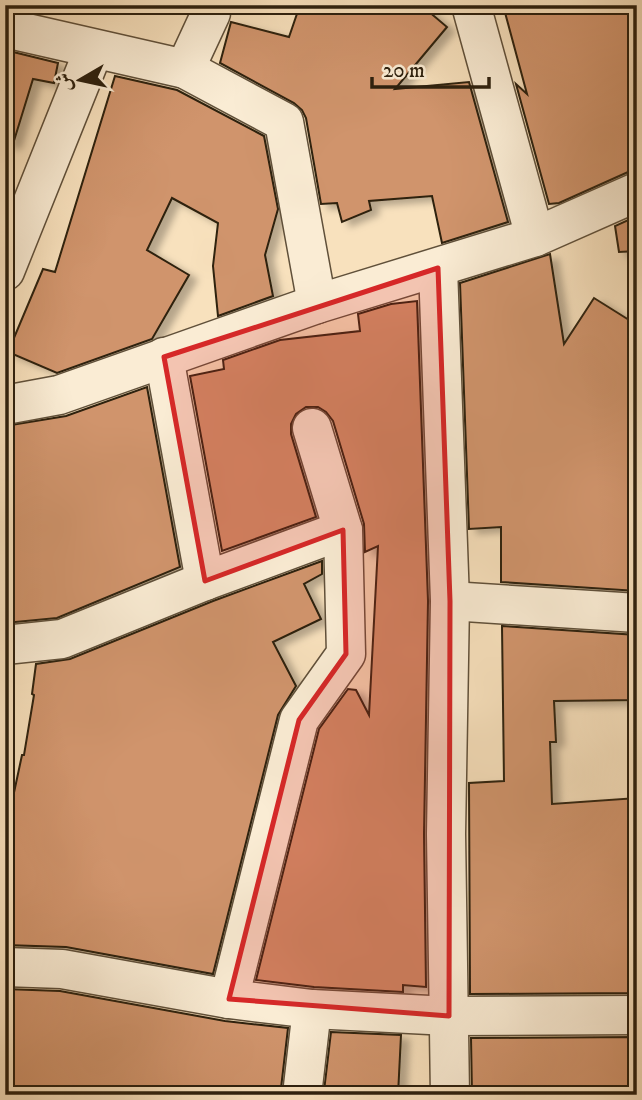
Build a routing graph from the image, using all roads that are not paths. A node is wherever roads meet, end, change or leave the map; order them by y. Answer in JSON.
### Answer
{"nodes":[{"id":1,"x":211,"y":5,"type":"edge"},
{"id":2,"x":471,"y":5,"type":"edge"},
{"id":3,"x":14,"y":21,"type":"edge"},
{"id":4,"x":94,"y":49,"type":"junction"},
{"id":5,"x":185,"y":69,"type":"junction"},
{"id":6,"x":637,"y":192,"type":"edge"},
{"id":7,"x":535,"y":237,"type":"junction"},
{"id":8,"x":438,"y":268,"type":"junction"},
{"id":9,"x":5,"y":271,"type":"edge"},
{"id":10,"x":317,"y":304,"type":"junction"},
{"id":11,"x":164,"y":357,"type":"junction"},
{"id":12,"x":5,"y":405,"type":"edge"},
{"id":13,"x":312,"y":428,"type":"dead end"},
{"id":14,"x":342,"y":530,"type":"junction"},
{"id":15,"x":205,"y":581,"type":"junction"},
{"id":16,"x":450,"y":601,"type":"junction"},
{"id":17,"x":637,"y":613,"type":"edge"},
{"id":18,"x":5,"y":645,"type":"edge"},
{"id":19,"x":5,"y":967,"type":"edge"},
{"id":20,"x":229,"y":999,"type":"junction"},
{"id":21,"x":312,"y":1009,"type":"junction"},
{"id":22,"x":637,"y":1015,"type":"edge"},
{"id":23,"x":449,"y":1016,"type":"junction"},
{"id":24,"x":302,"y":1095,"type":"edge"},
{"id":25,"x":450,"y":1095,"type":"edge"}],
"edges":[{"from":1,"to":5,"type":"street"},
{"from":2,"to":7,"type":"street"},
{"from":3,"to":4,"type":"street"},
{"from":4,"to":5,"type":"street"},
{"from":4,"to":9,"type":"street"},
{"from":5,"to":10,"type":"street"},
{"from":6,"to":7,"type":"street"},
{"from":7,"to":8,"type":"street"},
{"from":8,"to":10,"type":"street"},
{"from":8,"to":16,"type":"street"},
{"from":10,"to":11,"type":"street"},
{"from":11,"to":12,"type":"street"},
{"from":11,"to":15,"type":"street"},
{"from":13,"to":14,"type":"street"},
{"from":14,"to":15,"type":"street"},
{"from":14,"to":20,"type":"street"},
{"from":15,"to":18,"type":"street"},
{"from":16,"to":17,"type":"street"},
{"from":16,"to":23,"type":"street"},
{"from":19,"to":20,"type":"street"},
{"from":20,"to":21,"type":"street"},
{"from":21,"to":23,"type":"street"},
{"from":21,"to":24,"type":"street"},
{"from":22,"to":23,"type":"street"},
{"from":23,"to":25,"type":"street"}]}
